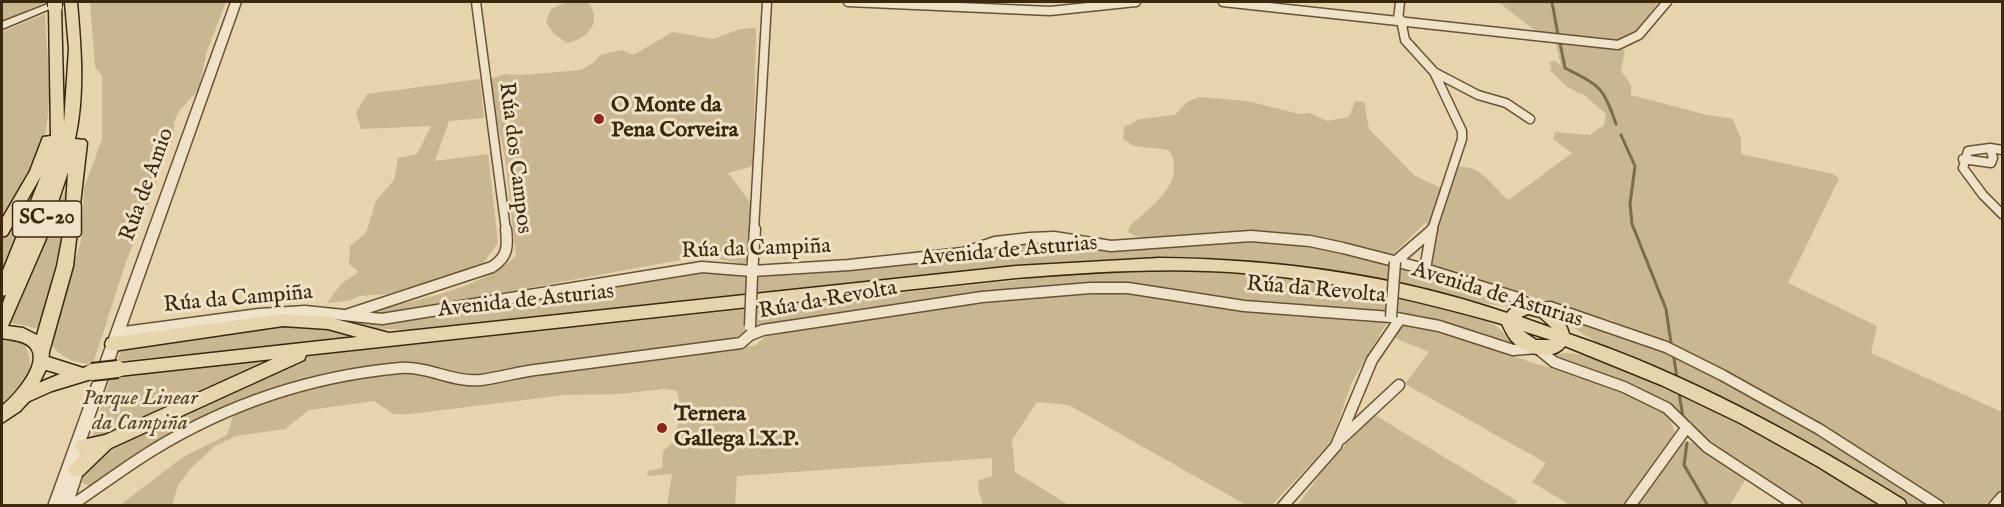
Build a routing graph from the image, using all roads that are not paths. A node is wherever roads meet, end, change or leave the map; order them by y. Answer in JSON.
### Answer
{"nodes":[{"id":1,"x":71,"y":2,"type":"edge"},
{"id":2,"x":236,"y":2,"type":"edge"},
{"id":3,"x":476,"y":2,"type":"edge"},
{"id":4,"x":766,"y":2,"type":"edge"},
{"id":5,"x":848,"y":2,"type":"edge"},
{"id":6,"x":1026,"y":2,"type":"edge"},
{"id":7,"x":1136,"y":2,"type":"edge"},
{"id":8,"x":1223,"y":2,"type":"edge"},
{"id":9,"x":1400,"y":2,"type":"edge"},
{"id":10,"x":1667,"y":2,"type":"edge"},
{"id":11,"x":57,"y":4,"type":"edge"},
{"id":12,"x":1032,"y":11,"type":"junction"},
{"id":13,"x":1400,"y":20,"type":"junction"},
{"id":14,"x":2,"y":26,"type":"edge"},
{"id":15,"x":1434,"y":72,"type":"junction"},
{"id":16,"x":58,"y":102,"type":"junction"},
{"id":17,"x":75,"y":110,"type":"junction"},
{"id":18,"x":1530,"y":119,"type":"dead end"},
{"id":19,"x":1990,"y":148,"type":"junction"},
{"id":20,"x":2002,"y":150,"type":"edge"},
{"id":21,"x":1964,"y":159,"type":"junction"},
{"id":22,"x":2002,"y":214,"type":"edge"},
{"id":23,"x":1432,"y":230,"type":"junction"},
{"id":24,"x":2,"y":231,"type":"edge"},
{"id":25,"x":1395,"y":262,"type":"junction"},
{"id":26,"x":1425,"y":269,"type":"junction"},
{"id":27,"x":752,"y":274,"type":"junction"},
{"id":28,"x":2,"y":290,"type":"edge"},
{"id":29,"x":1536,"y":309,"type":"junction"},
{"id":30,"x":346,"y":315,"type":"junction"},
{"id":31,"x":1396,"y":318,"type":"junction"},
{"id":32,"x":1514,"y":320,"type":"junction"},
{"id":33,"x":2,"y":322,"type":"edge"},
{"id":34,"x":750,"y":331,"type":"junction"},
{"id":35,"x":2,"y":332,"type":"edge"},
{"id":36,"x":115,"y":338,"type":"junction"},
{"id":37,"x":400,"y":338,"type":"junction"},
{"id":38,"x":1553,"y":339,"type":"junction"},
{"id":39,"x":336,"y":346,"type":"junction"},
{"id":40,"x":41,"y":357,"type":"junction"},
{"id":41,"x":91,"y":376,"type":"junction"},
{"id":42,"x":1399,"y":385,"type":"dead end"},
{"id":43,"x":23,"y":397,"type":"junction"},
{"id":44,"x":4,"y":417,"type":"edge"},
{"id":45,"x":85,"y":418,"type":"junction"},
{"id":46,"x":1687,"y":427,"type":"junction"},
{"id":47,"x":1340,"y":440,"type":"junction"},
{"id":48,"x":107,"y":442,"type":"junction"},
{"id":49,"x":84,"y":446,"type":"junction"},
{"id":50,"x":72,"y":474,"type":"junction"},
{"id":51,"x":93,"y":489,"type":"junction"},
{"id":52,"x":2002,"y":497,"type":"edge"},
{"id":53,"x":67,"y":504,"type":"edge"},
{"id":54,"x":1283,"y":506,"type":"edge"},
{"id":55,"x":1630,"y":506,"type":"edge"},
{"id":56,"x":1797,"y":506,"type":"edge"},
{"id":57,"x":1898,"y":506,"type":"edge"},
{"id":58,"x":1939,"y":506,"type":"edge"},
{"id":59,"x":1994,"y":506,"type":"edge"}],
"edges":[{"from":1,"to":17,"type":"main road","number":"SC-20"},
{"from":2,"to":36,"type":"street","name":"Rúa de Amio"},
{"from":3,"to":30,"type":"street","name":"Rúa dos Campos"},
{"from":4,"to":27,"type":"street"},
{"from":5,"to":12,"type":"street"},
{"from":6,"to":12,"type":"street"},
{"from":7,"to":12,"type":"street"},
{"from":8,"to":13,"type":"street"},
{"from":9,"to":13,"type":"street"},
{"from":10,"to":13,"type":"street"},
{"from":11,"to":14,"type":"street"},
{"from":11,"to":16,"type":"main road","number":"SC-20"},
{"from":13,"to":15,"type":"street"},
{"from":15,"to":18,"type":"street"},
{"from":15,"to":23,"type":"street"},
{"from":16,"to":24,"type":"main road"},
{"from":16,"to":28,"type":"main road","number":"SC-20"},
{"from":17,"to":33,"type":"main road","number":"SC-20"},
{"from":17,"to":40,"type":"main road"},
{"from":19,"to":20,"type":"street"},
{"from":19,"to":21,"type":"street"},
{"from":19,"to":21,"type":"street"},
{"from":21,"to":22,"type":"street"},
{"from":23,"to":25,"type":"street"},
{"from":23,"to":26,"type":"street"},
{"from":25,"to":26,"type":"street","name":"Rúa da Campiña"},
{"from":25,"to":27,"type":"street","name":"Rúa da Campiña"},
{"from":25,"to":31,"type":"street","bridge":true},
{"from":26,"to":29,"type":"street","name":"Rúa da Campiña"},
{"from":27,"to":30,"type":"street","name":"Rúa da Campiña"},
{"from":27,"to":34,"type":"street","bridge":true},
{"from":29,"to":32,"type":"main road"},
{"from":29,"to":38,"type":"main road"},
{"from":29,"to":58,"type":"street"},
{"from":30,"to":36,"type":"street","name":"Rúa da Campiña"},
{"from":31,"to":34,"type":"street","name":"Rúa da Revolta"},
{"from":31,"to":38,"type":"street","name":"Rúa da Revolta"},
{"from":31,"to":47,"type":"street"},
{"from":32,"to":37,"type":"main road","name":"Avenida de Asturias"},
{"from":32,"to":38,"type":"main road","name":"Avenida de Asturias"},
{"from":32,"to":38,"type":"main road"},
{"from":34,"to":51,"type":"street","name":"Rúa da Revolta"},
{"from":35,"to":40,"type":"main road"},
{"from":36,"to":37,"type":"main road"},
{"from":36,"to":41,"type":"street","name":"Rúa de Amio"},
{"from":37,"to":39,"type":"main road","name":"Avenida de Asturias"},
{"from":38,"to":46,"type":"street"},
{"from":38,"to":57,"type":"main road","name":"Avenida de Asturias"},
{"from":39,"to":41,"type":"main road","name":"Avenida de Asturias","bridge":true},
{"from":39,"to":48,"type":"main road"},
{"from":40,"to":41,"type":"main road"},
{"from":40,"to":43,"type":"main road"},
{"from":41,"to":43,"type":"main road"},
{"from":41,"to":45,"type":"street","name":"Rúa de Amio"},
{"from":41,"to":49,"type":"street","name":"Rúa de Amio"},
{"from":42,"to":47,"type":"street"},
{"from":43,"to":44,"type":"main road"},
{"from":45,"to":49,"type":"street","name":"Rúa de Amio"},
{"from":45,"to":50,"type":"street","name":"Rúa de Amio"},
{"from":46,"to":55,"type":"street"},
{"from":46,"to":56,"type":"street"},
{"from":47,"to":54,"type":"street"},
{"from":48,"to":49,"type":"main road"},
{"from":48,"to":50,"type":"main road"},
{"from":49,"to":50,"type":"street","name":"Rúa de Amio"},
{"from":50,"to":51,"type":"street"},
{"from":50,"to":53,"type":"street","name":"Rúa de Amio"},
{"from":51,"to":53,"type":"street","name":"Rúa da Revolta"},
{"from":52,"to":59,"type":"street"}]}
